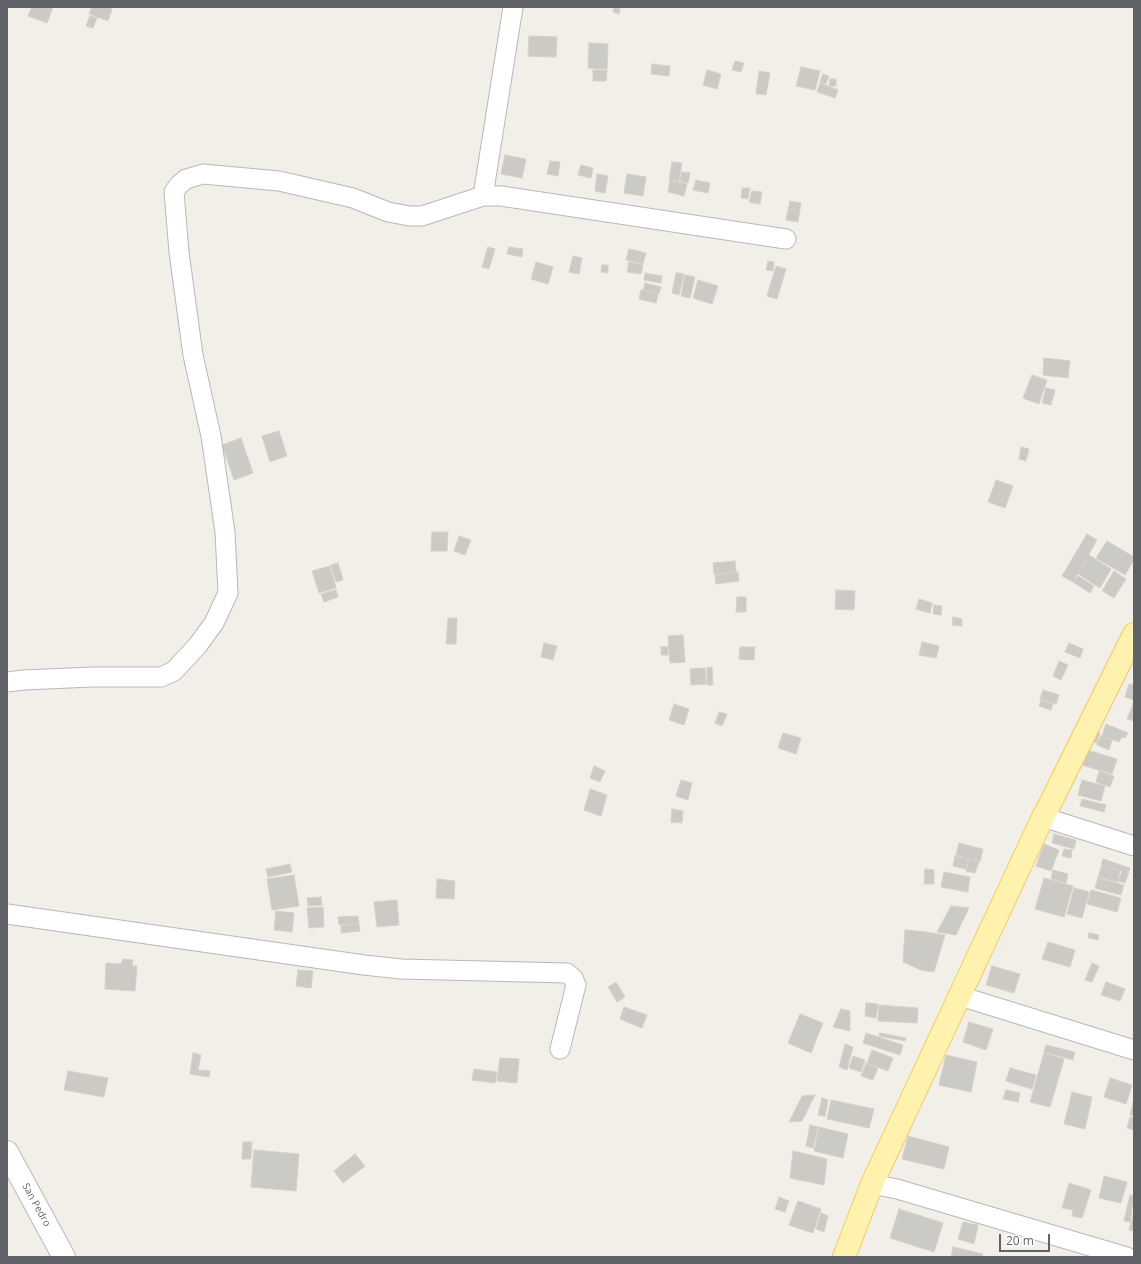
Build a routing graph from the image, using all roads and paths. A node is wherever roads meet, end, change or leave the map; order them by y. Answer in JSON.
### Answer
{"nodes":[{"id":1,"x":513,"y":7,"type":"edge"},
{"id":2,"x":483,"y":196,"type":"junction"},
{"id":3,"x":786,"y":239,"type":"dead end"},
{"id":4,"x":1134,"y":634,"type":"edge"},
{"id":5,"x":1129,"y":656,"type":"edge"},
{"id":6,"x":7,"y":682,"type":"edge"},
{"id":7,"x":1043,"y":817,"type":"junction"},
{"id":8,"x":1134,"y":846,"type":"edge"},
{"id":9,"x":7,"y":914,"type":"edge"},
{"id":10,"x":960,"y":996,"type":"junction"},
{"id":11,"x":560,"y":1049,"type":"dead end"},
{"id":12,"x":1134,"y":1050,"type":"edge"},
{"id":13,"x":7,"y":1152,"type":"edge"},
{"id":14,"x":872,"y":1184,"type":"junction"},
{"id":15,"x":64,"y":1257,"type":"edge"},
{"id":16,"x":844,"y":1257,"type":"edge"},
{"id":17,"x":1127,"y":1257,"type":"edge"}],
"edges":[{"from":1,"to":2,"type":"street"},
{"from":2,"to":3,"type":"street"},
{"from":2,"to":6,"type":"street"},
{"from":4,"to":5,"type":"main road"},
{"from":5,"to":7,"type":"main road"},
{"from":7,"to":8,"type":"street"},
{"from":7,"to":10,"type":"main road"},
{"from":9,"to":11,"type":"street"},
{"from":10,"to":12,"type":"street"},
{"from":10,"to":14,"type":"main road"},
{"from":13,"to":15,"type":"street","name":"San Pedro"},
{"from":14,"to":16,"type":"main road"},
{"from":14,"to":17,"type":"street"}]}
